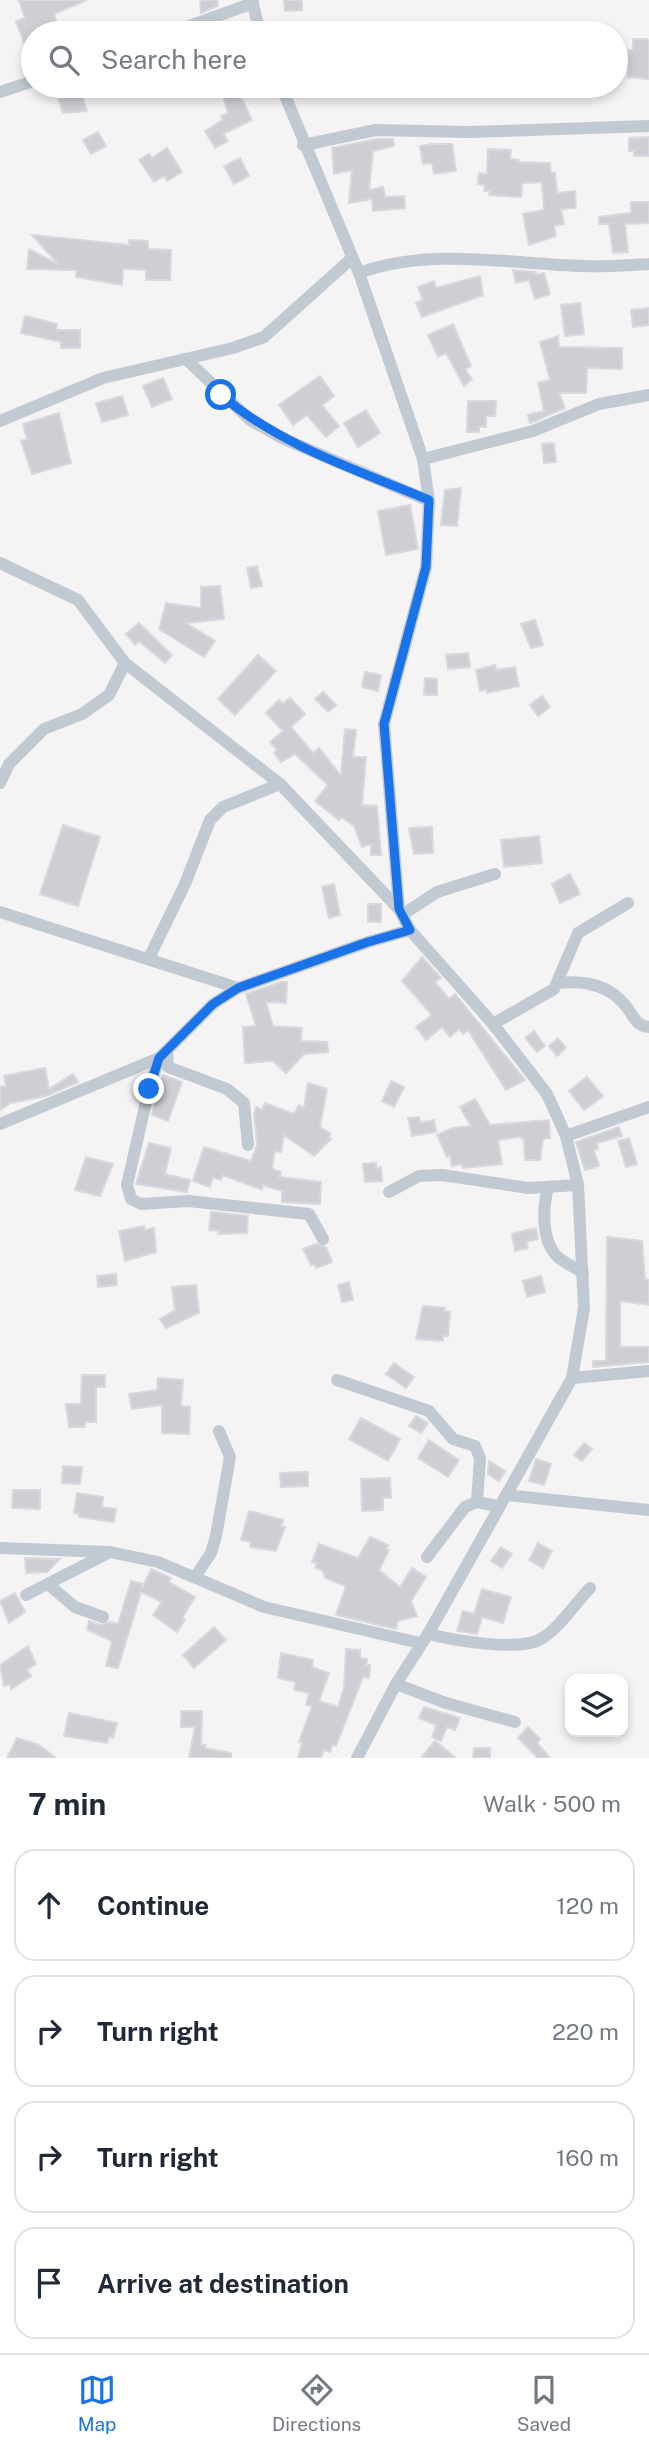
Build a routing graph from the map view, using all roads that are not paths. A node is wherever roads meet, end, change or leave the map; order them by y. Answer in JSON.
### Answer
{"nodes":[{"id":1,"x":252,"y":2,"type":"edge"},
{"id":2,"x":202,"y":21,"type":"edge"},
{"id":3,"x":257,"y":21,"type":"edge"},
{"id":4,"x":21,"y":85,"type":"edge"},
{"id":5,"x":0,"y":92,"type":"edge"},
{"id":6,"x":285,"y":98,"type":"edge"},
{"id":7,"x":649,"y":126,"type":"edge"},
{"id":8,"x":303,"y":145,"type":"junction"},
{"id":9,"x":351,"y":259,"type":"junction"},
{"id":10,"x":649,"y":264,"type":"edge"},
{"id":11,"x":359,"y":273,"type":"junction"},
{"id":12,"x":186,"y":359,"type":"junction"},
{"id":13,"x":649,"y":395,"type":"edge"},
{"id":14,"x":0,"y":421,"type":"edge"},
{"id":15,"x":423,"y":459,"type":"junction"},
{"id":16,"x":429,"y":500,"type":"junction"},
{"id":17,"x":0,"y":563,"type":"edge"},
{"id":18,"x":125,"y":663,"type":"junction"},
{"id":19,"x":0,"y":783,"type":"edge"},
{"id":20,"x":279,"y":784,"type":"junction"},
{"id":21,"x":495,"y":874,"type":"dead end"},
{"id":22,"x":628,"y":903,"type":"dead end"},
{"id":23,"x":0,"y":912,"type":"edge"},
{"id":24,"x":400,"y":912,"type":"junction"},
{"id":25,"x":410,"y":930,"type":"junction"},
{"id":26,"x":149,"y":958,"type":"junction"},
{"id":27,"x":558,"y":983,"type":"junction"},
{"id":28,"x":238,"y":988,"type":"junction"},
{"id":29,"x":492,"y":1024,"type":"junction"},
{"id":30,"x":649,"y":1027,"type":"edge"},
{"id":31,"x":163,"y":1054,"type":"junction"},
{"id":32,"x":649,"y":1107,"type":"edge"},
{"id":33,"x":0,"y":1124,"type":"edge"},
{"id":34,"x":566,"y":1136,"type":"junction"},
{"id":35,"x":248,"y":1145,"type":"dead end"},
{"id":36,"x":578,"y":1185,"type":"junction"},
{"id":37,"x":548,"y":1187,"type":"junction"},
{"id":38,"x":390,"y":1192,"type":"dead end"},
{"id":39,"x":323,"y":1239,"type":"dead end"},
{"id":40,"x":583,"y":1273,"type":"junction"},
{"id":41,"x":649,"y":1371,"type":"edge"},
{"id":42,"x":572,"y":1378,"type":"junction"},
{"id":43,"x":337,"y":1380,"type":"dead end"},
{"id":44,"x":219,"y":1431,"type":"dead end"},
{"id":45,"x":506,"y":1495,"type":"junction"},
{"id":46,"x":477,"y":1502,"type":"junction"},
{"id":47,"x":497,"y":1506,"type":"junction"},
{"id":48,"x":649,"y":1510,"type":"edge"},
{"id":49,"x":0,"y":1548,"type":"edge"},
{"id":50,"x":110,"y":1552,"type":"junction"},
{"id":51,"x":427,"y":1557,"type":"dead end"},
{"id":52,"x":195,"y":1577,"type":"junction"},
{"id":53,"x":50,"y":1585,"type":"junction"},
{"id":54,"x":590,"y":1588,"type":"dead end"},
{"id":55,"x":26,"y":1595,"type":"dead end"},
{"id":56,"x":103,"y":1618,"type":"dead end"},
{"id":57,"x":424,"y":1638,"type":"junction"},
{"id":58,"x":396,"y":1684,"type":"junction"},
{"id":59,"x":515,"y":1722,"type":"dead end"},
{"id":60,"x":357,"y":1758,"type":"edge"}],
"edges":[{"from":1,"to":2,"type":"street"},
{"from":1,"to":3,"type":"street"},
{"from":4,"to":5,"type":"street"},
{"from":6,"to":8,"type":"street"},
{"from":7,"to":8,"type":"street"},
{"from":8,"to":9,"type":"street"},
{"from":9,"to":11,"type":"street"},
{"from":9,"to":12,"type":"street"},
{"from":10,"to":11,"type":"street"},
{"from":11,"to":15,"type":"street"},
{"from":12,"to":14,"type":"street"},
{"from":12,"to":16,"type":"street"},
{"from":13,"to":15,"type":"street"},
{"from":15,"to":16,"type":"street"},
{"from":16,"to":24,"type":"street"},
{"from":17,"to":18,"type":"street"},
{"from":18,"to":19,"type":"street"},
{"from":18,"to":20,"type":"street"},
{"from":20,"to":24,"type":"street"},
{"from":20,"to":26,"type":"street"},
{"from":21,"to":24,"type":"street"},
{"from":22,"to":27,"type":"street"},
{"from":23,"to":26,"type":"street"},
{"from":24,"to":25,"type":"street"},
{"from":25,"to":28,"type":"street"},
{"from":25,"to":29,"type":"street"},
{"from":26,"to":28,"type":"street"},
{"from":27,"to":29,"type":"street"},
{"from":27,"to":30,"type":"street"},
{"from":28,"to":31,"type":"street"},
{"from":29,"to":34,"type":"street"},
{"from":31,"to":33,"type":"street"},
{"from":31,"to":35,"type":"street"},
{"from":31,"to":39,"type":"street"},
{"from":32,"to":34,"type":"street"},
{"from":34,"to":36,"type":"street"},
{"from":36,"to":37,"type":"street"},
{"from":36,"to":40,"type":"street"},
{"from":37,"to":38,"type":"street"},
{"from":37,"to":40,"type":"street"},
{"from":40,"to":42,"type":"street"},
{"from":41,"to":42,"type":"street"},
{"from":42,"to":45,"type":"street"},
{"from":43,"to":46,"type":"street"},
{"from":44,"to":52,"type":"street"},
{"from":45,"to":47,"type":"street"},
{"from":45,"to":48,"type":"street"},
{"from":46,"to":47,"type":"street"},
{"from":46,"to":51,"type":"street"},
{"from":47,"to":57,"type":"street"},
{"from":49,"to":50,"type":"street"},
{"from":50,"to":52,"type":"street"},
{"from":50,"to":53,"type":"street"},
{"from":52,"to":57,"type":"street"},
{"from":53,"to":55,"type":"street"},
{"from":53,"to":56,"type":"street"},
{"from":54,"to":57,"type":"street"},
{"from":57,"to":58,"type":"street"},
{"from":58,"to":59,"type":"street"},
{"from":58,"to":60,"type":"street"}]}
